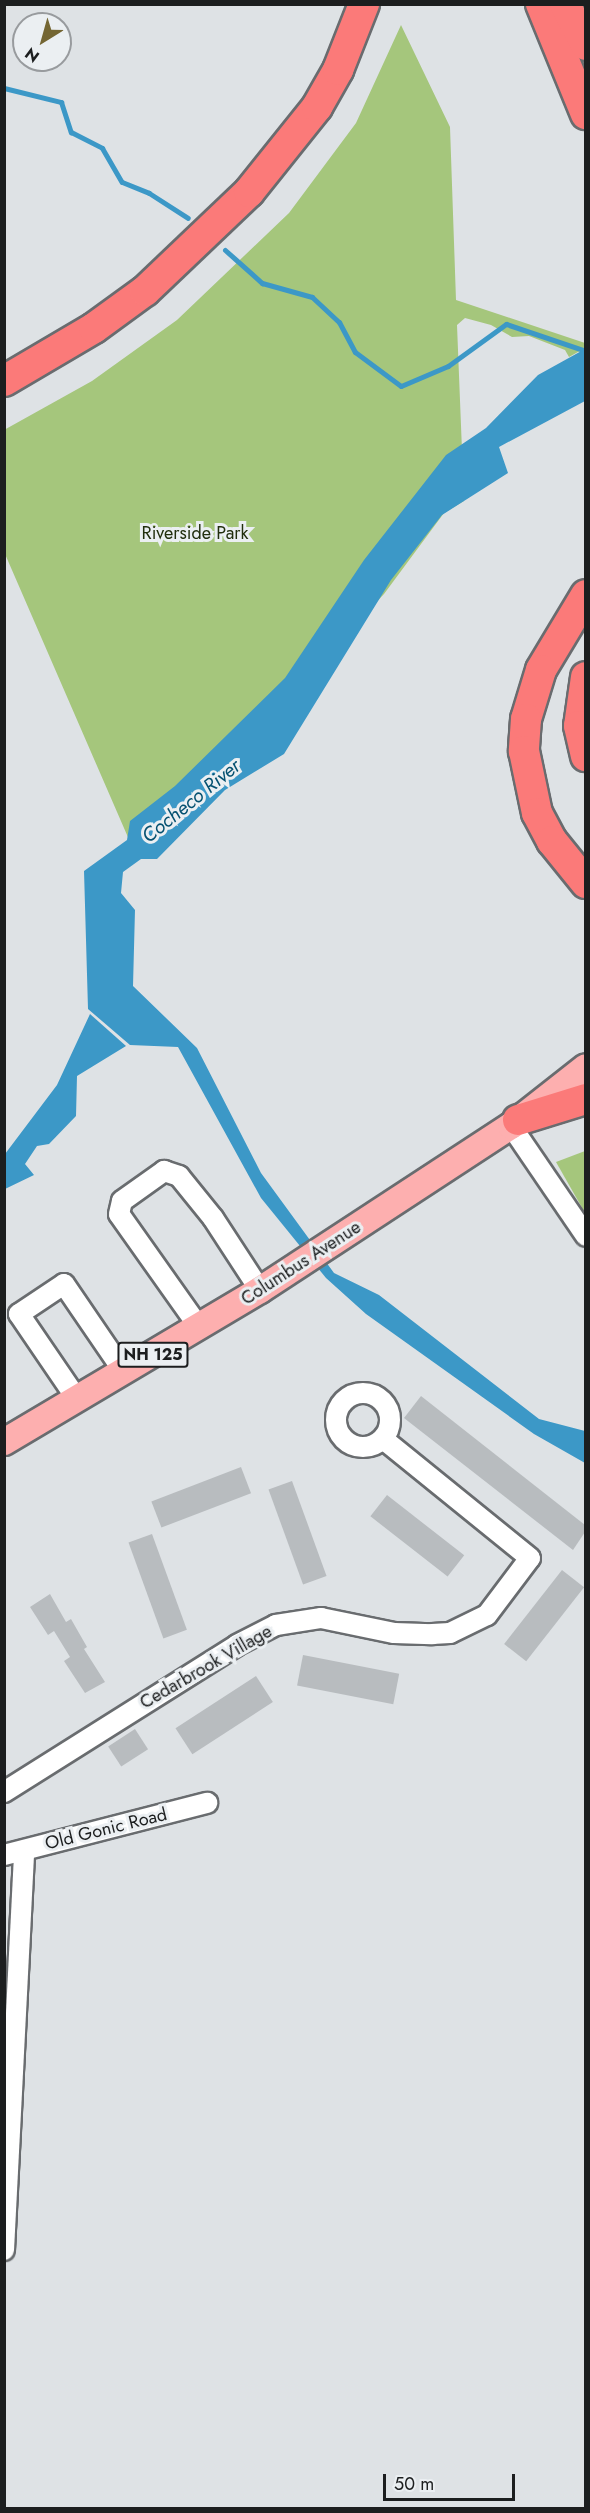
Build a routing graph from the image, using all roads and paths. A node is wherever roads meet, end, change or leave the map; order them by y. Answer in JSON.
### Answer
{"nodes":[{"id":1,"x":364,"y":4,"type":"edge"},
{"id":2,"x":541,"y":4,"type":"edge"},
{"id":3,"x":565,"y":4,"type":"edge"},
{"id":4,"x":585,"y":45,"type":"edge"},
{"id":5,"x":585,"y":114,"type":"edge"},
{"id":6,"x":4,"y":381,"type":"edge"},
{"id":7,"x":585,"y":595,"type":"edge"},
{"id":8,"x":585,"y":676,"type":"edge"},
{"id":9,"x":585,"y":756,"type":"edge"},
{"id":10,"x":585,"y":883,"type":"edge"},
{"id":11,"x":585,"y":1067,"type":"edge"},
{"id":12,"x":585,"y":1099,"type":"edge"},
{"id":13,"x":515,"y":1123,"type":"junction"},
{"id":14,"x":585,"y":1236,"type":"edge"},
{"id":15,"x":260,"y":1290,"type":"junction"},
{"id":16,"x":200,"y":1327,"type":"junction"},
{"id":17,"x":124,"y":1372,"type":"junction"},
{"id":18,"x":77,"y":1399,"type":"junction"},
{"id":19,"x":382,"y":1439,"type":"dead end"},
{"id":20,"x":4,"y":1442,"type":"edge"},
{"id":21,"x":4,"y":1792,"type":"edge"},
{"id":22,"x":207,"y":1803,"type":"dead end"},
{"id":23,"x":14,"y":1852,"type":"edge"},
{"id":24,"x":4,"y":2250,"type":"edge"}],
"edges":[{"from":1,"to":6,"type":"highway"},
{"from":2,"to":5,"type":"highway"},
{"from":3,"to":4,"type":"highway"},
{"from":7,"to":10,"type":"highway"},
{"from":8,"to":9,"type":"highway"},
{"from":11,"to":13,"type":"main road","name":"Columbus Avenue","number":"NH 125"},
{"from":12,"to":13,"type":"highway"},
{"from":13,"to":14,"type":"street"},
{"from":13,"to":15,"type":"main road","name":"Columbus Avenue","number":"NH 125"},
{"from":15,"to":16,"type":"main road","name":"Columbus Avenue","number":"NH 125"},
{"from":15,"to":16,"type":"street"},
{"from":16,"to":17,"type":"main road","name":"Columbus Avenue","number":"NH 125"},
{"from":17,"to":18,"type":"main road","name":"Columbus Avenue","number":"NH 125"},
{"from":17,"to":18,"type":"street"},
{"from":18,"to":20,"type":"main road","name":"Columbus Avenue","number":"NH 125"},
{"from":19,"to":21,"type":"street","name":"Cedarbrook Village"},
{"from":22,"to":23,"type":"street","name":"Old Gonic Road"},
{"from":23,"to":24,"type":"street"}]}
